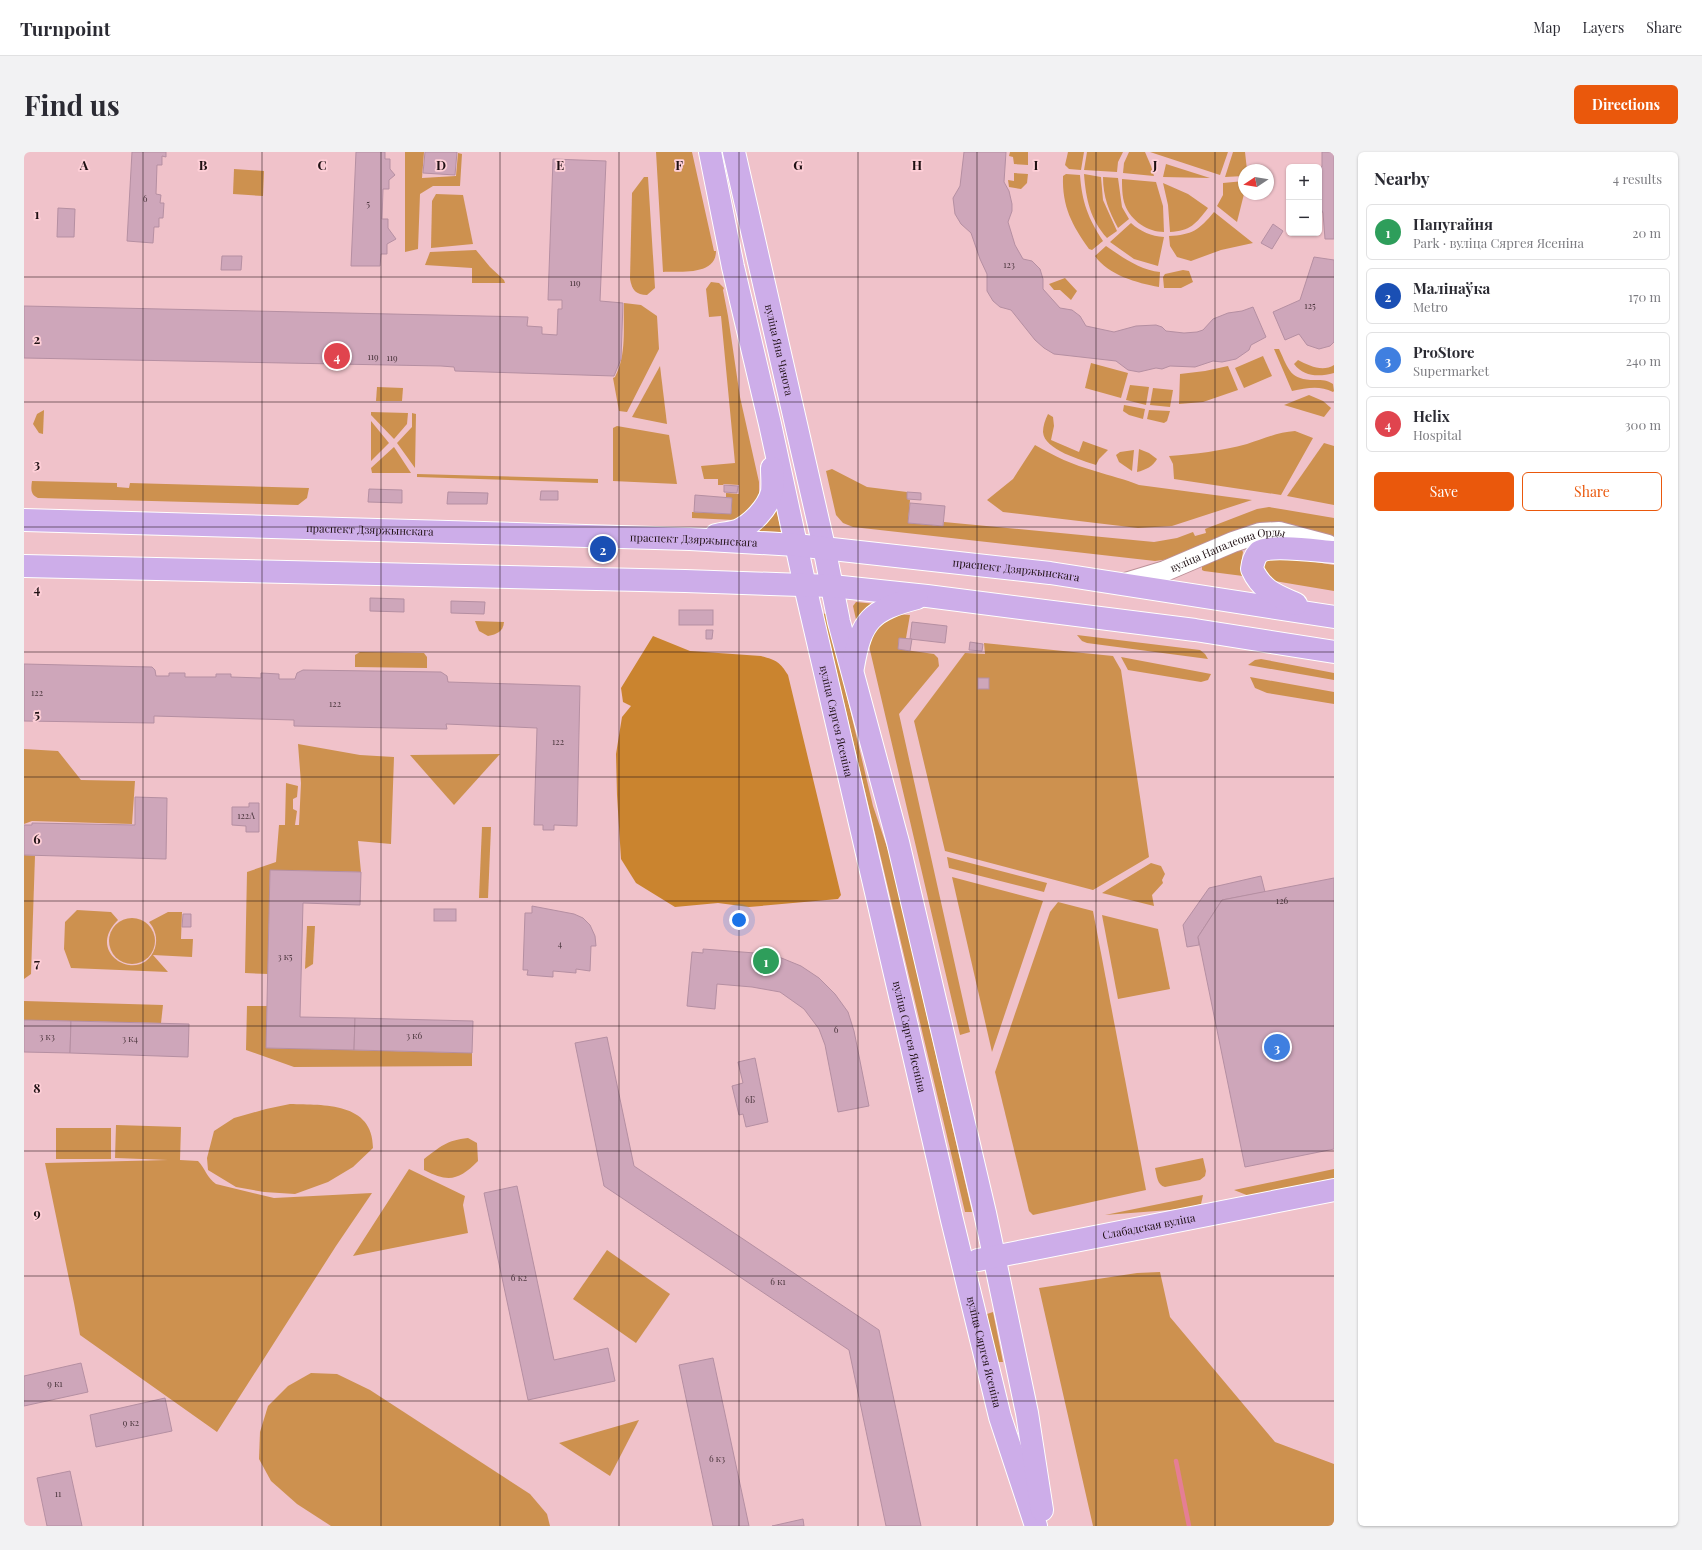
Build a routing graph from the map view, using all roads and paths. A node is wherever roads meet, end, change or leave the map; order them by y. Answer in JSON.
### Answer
{"nodes":[{"id":1,"x":710,"y":152,"type":"edge"},
{"id":2,"x":734,"y":152,"type":"edge"},
{"id":3,"x":770,"y":424,"type":"junction"},
{"id":4,"x":24,"y":520,"type":"edge"},
{"id":5,"x":690,"y":539,"type":"junction"},
{"id":6,"x":796,"y":545,"type":"junction"},
{"id":7,"x":1334,"y":546,"type":"edge"},
{"id":8,"x":824,"y":547,"type":"junction"},
{"id":9,"x":1334,"y":552,"type":"edge"},
{"id":10,"x":24,"y":566,"type":"edge"},
{"id":11,"x":1122,"y":584,"type":"junction"},
{"id":12,"x":805,"y":586,"type":"junction"},
{"id":13,"x":832,"y":586,"type":"junction"},
{"id":14,"x":927,"y":596,"type":"junction"},
{"id":15,"x":1328,"y":616,"type":"edge"},
{"id":16,"x":1334,"y":652,"type":"edge"},
{"id":17,"x":853,"y":672,"type":"junction"},
{"id":18,"x":1334,"y":1190,"type":"edge"},
{"id":19,"x":993,"y":1258,"type":"junction"},
{"id":20,"x":963,"y":1263,"type":"junction"},
{"id":21,"x":1036,"y":1526,"type":"edge"},
{"id":22,"x":1044,"y":1526,"type":"edge"}],
"edges":[{"from":1,"to":3,"type":"main road"},
{"from":2,"to":8,"type":"main road","name":"вуліца Яна Чачота"},
{"from":3,"to":5,"type":"main road"},
{"from":3,"to":6,"type":"main road"},
{"from":4,"to":5,"type":"main road","name":"праспект Дзяржынскага"},
{"from":5,"to":6,"type":"main road","name":"праспект Дзяржынскага"},
{"from":6,"to":8,"type":"main road","name":"праспект Дзяржынскага"},
{"from":6,"to":12,"type":"main road","name":"вуліца Сяргея Ясеніна"},
{"from":7,"to":11,"type":"street","name":"вуліца Напалеона Орды"},
{"from":8,"to":11,"type":"main road","name":"праспект Дзяржынскага"},
{"from":8,"to":13,"type":"main road"},
{"from":9,"to":15,"type":"main road"},
{"from":10,"to":12,"type":"main road"},
{"from":11,"to":15,"type":"main road","name":"праспект Дзяржынскага"},
{"from":12,"to":13,"type":"main road"},
{"from":12,"to":20,"type":"main road","name":"вуліца Сяргея Ясеніна"},
{"from":13,"to":14,"type":"main road"},
{"from":13,"to":17,"type":"main road"},
{"from":14,"to":16,"type":"main road"},
{"from":14,"to":17,"type":"main road"},
{"from":17,"to":19,"type":"main road"},
{"from":18,"to":19,"type":"main road","name":"Слабадская вуліца"},
{"from":19,"to":20,"type":"main road","name":"Слабадская вуліца"},
{"from":19,"to":22,"type":"main road"},
{"from":20,"to":21,"type":"main road","name":"вуліца Сяргея Ясеніна"}]}
